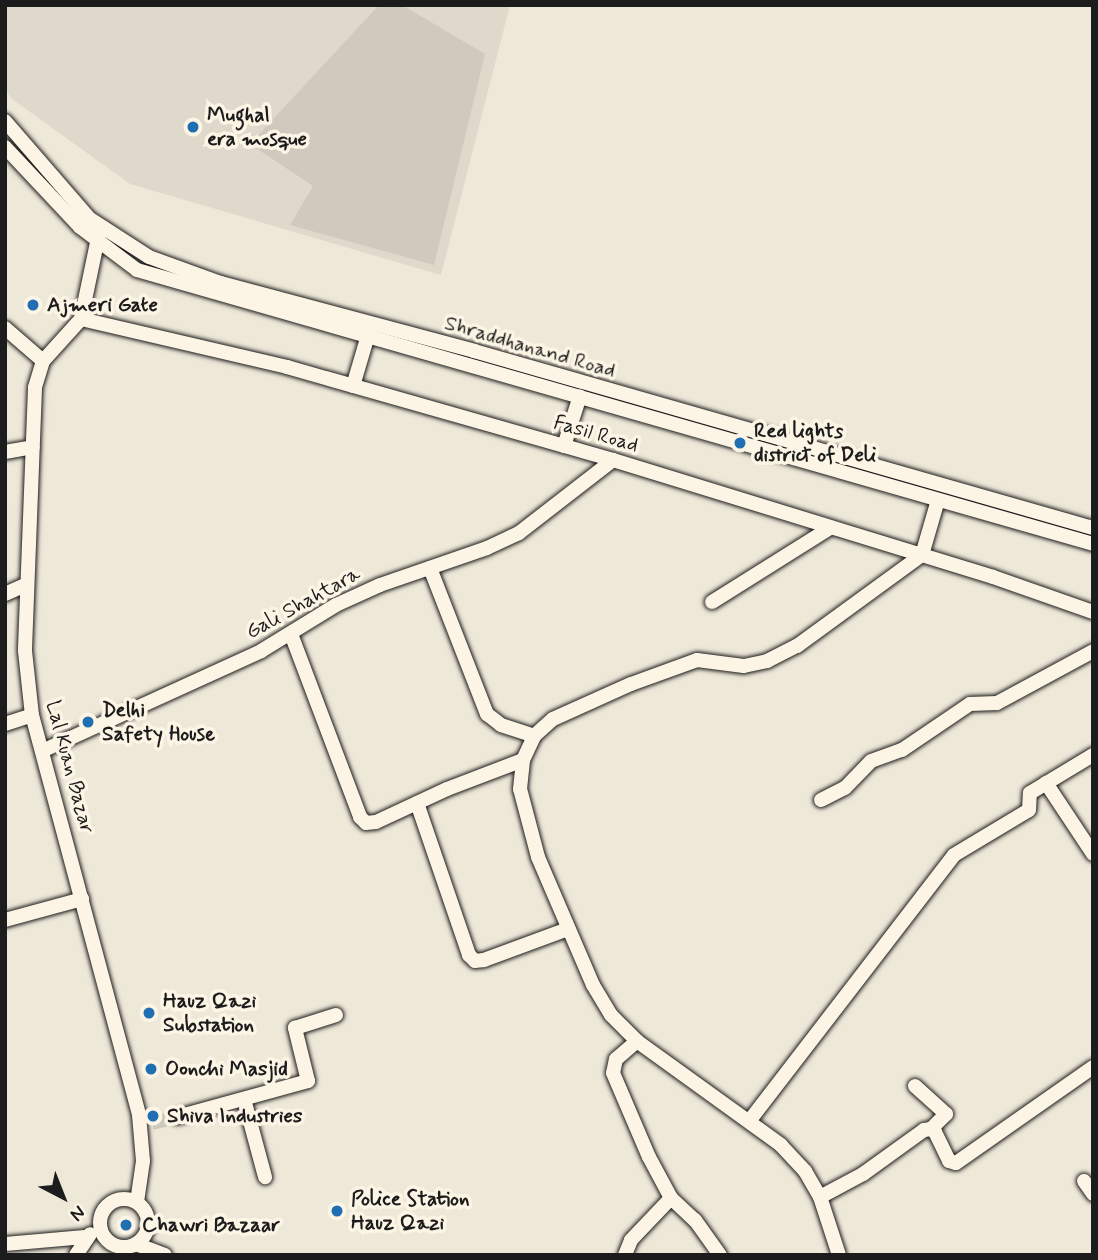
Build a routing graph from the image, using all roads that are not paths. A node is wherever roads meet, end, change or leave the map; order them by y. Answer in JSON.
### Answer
{"nodes":[{"id":1,"x":5,"y":121,"type":"edge"},
{"id":2,"x":5,"y":147,"type":"edge"},
{"id":3,"x":99,"y":232,"type":"junction"},
{"id":4,"x":81,"y":319,"type":"junction"},
{"id":5,"x":5,"y":328,"type":"edge"},
{"id":6,"x":368,"y":335,"type":"junction"},
{"id":7,"x":43,"y":361,"type":"junction"},
{"id":8,"x":353,"y":386,"type":"junction"},
{"id":9,"x":580,"y":396,"type":"junction"},
{"id":10,"x":564,"y":446,"type":"junction"},
{"id":11,"x":33,"y":447,"type":"junction"},
{"id":12,"x":5,"y":452,"type":"edge"},
{"id":13,"x":613,"y":460,"type":"junction"},
{"id":14,"x":938,"y":500,"type":"junction"},
{"id":15,"x":830,"y":527,"type":"junction"},
{"id":16,"x":1093,"y":528,"type":"edge"},
{"id":17,"x":1093,"y":544,"type":"edge"},
{"id":18,"x":922,"y":555,"type":"junction"},
{"id":19,"x":430,"y":568,"type":"junction"},
{"id":20,"x":27,"y":584,"type":"junction"},
{"id":21,"x":5,"y":594,"type":"edge"},
{"id":22,"x":712,"y":601,"type":"dead end"},
{"id":23,"x":1093,"y":612,"type":"edge"},
{"id":24,"x":292,"y":635,"type":"junction"},
{"id":25,"x":1093,"y":651,"type":"edge"},
{"id":26,"x":32,"y":715,"type":"junction"},
{"id":27,"x":5,"y":724,"type":"edge"},
{"id":28,"x":534,"y":736,"type":"junction"},
{"id":29,"x":42,"y":751,"type":"junction"},
{"id":30,"x":1093,"y":755,"type":"edge"},
{"id":31,"x":523,"y":760,"type":"junction"},
{"id":32,"x":1046,"y":783,"type":"junction"},
{"id":33,"x":821,"y":800,"type":"dead end"},
{"id":34,"x":417,"y":803,"type":"junction"},
{"id":35,"x":1093,"y":854,"type":"edge"},
{"id":36,"x":82,"y":899,"type":"junction"},
{"id":37,"x":5,"y":920,"type":"edge"},
{"id":38,"x":568,"y":929,"type":"junction"},
{"id":39,"x":336,"y":1015,"type":"dead end"},
{"id":40,"x":638,"y":1041,"type":"junction"},
{"id":41,"x":1093,"y":1068,"type":"edge"},
{"id":42,"x":915,"y":1086,"type":"dead end"},
{"id":43,"x":244,"y":1099,"type":"junction"},
{"id":44,"x":177,"y":1117,"type":"tunnel mouth"},
{"id":45,"x":750,"y":1120,"type":"junction"},
{"id":46,"x":931,"y":1129,"type":"junction"},
{"id":47,"x":265,"y":1177,"type":"dead end"},
{"id":48,"x":1084,"y":1181,"type":"dead end"},
{"id":49,"x":1093,"y":1194,"type":"edge"},
{"id":50,"x":820,"y":1197,"type":"junction"},
{"id":51,"x":671,"y":1198,"type":"junction"},
{"id":52,"x":137,"y":1202,"type":"junction"},
{"id":53,"x":100,"y":1227,"type":"junction"},
{"id":54,"x":85,"y":1237,"type":"junction"},
{"id":55,"x":5,"y":1244,"type":"edge"},
{"id":56,"x":136,"y":1244,"type":"junction"},
{"id":57,"x":76,"y":1255,"type":"edge"},
{"id":58,"x":165,"y":1255,"type":"edge"},
{"id":59,"x":625,"y":1255,"type":"edge"},
{"id":60,"x":720,"y":1255,"type":"edge"},
{"id":61,"x":839,"y":1255,"type":"edge"}],
"edges":[{"from":1,"to":3,"type":"street","name":"Shraddhanand Road"},
{"from":2,"to":3,"type":"street","name":"Shraddhanand Road"},
{"from":3,"to":4,"type":"street"},
{"from":3,"to":6,"type":"street","name":"Shraddhanand Road"},
{"from":3,"to":16,"type":"street","name":"Shraddhanand Road"},
{"from":4,"to":7,"type":"street","name":"Lal Kuan Bazar"},
{"from":4,"to":8,"type":"street","name":"Fasil Road"},
{"from":5,"to":7,"type":"street"},
{"from":6,"to":8,"type":"street"},
{"from":6,"to":9,"type":"street","name":"Shraddhanand Road"},
{"from":7,"to":11,"type":"street","name":"Lal Kuan Bazar"},
{"from":8,"to":10,"type":"street","name":"Fasil Road"},
{"from":9,"to":10,"type":"street"},
{"from":9,"to":14,"type":"street","name":"Shraddhanand Road"},
{"from":10,"to":13,"type":"street","name":"Fasil Road"},
{"from":11,"to":12,"type":"street"},
{"from":11,"to":20,"type":"street","name":"Lal Kuan Bazar"},
{"from":13,"to":15,"type":"street","name":"Fasil Road"},
{"from":13,"to":19,"type":"street","name":"Gali Shahtara"},
{"from":14,"to":17,"type":"street","name":"Shraddhanand Road"},
{"from":14,"to":18,"type":"street"},
{"from":15,"to":18,"type":"street","name":"Fasil Road"},
{"from":15,"to":22,"type":"street"},
{"from":18,"to":23,"type":"street","name":"Fasil Road"},
{"from":18,"to":28,"type":"street"},
{"from":19,"to":24,"type":"street","name":"Gali Shahtara"},
{"from":19,"to":28,"type":"street"},
{"from":20,"to":21,"type":"street"},
{"from":20,"to":26,"type":"street","name":"Lal Kuan Bazar"},
{"from":24,"to":29,"type":"street","name":"Gali Shahtara"},
{"from":24,"to":34,"type":"street"},
{"from":25,"to":33,"type":"street"},
{"from":26,"to":27,"type":"street"},
{"from":26,"to":29,"type":"street","name":"Lal Kuan Bazar"},
{"from":28,"to":31,"type":"street"},
{"from":29,"to":36,"type":"street","name":"Lal Kuan Bazar"},
{"from":30,"to":32,"type":"street"},
{"from":31,"to":34,"type":"street"},
{"from":31,"to":38,"type":"street"},
{"from":32,"to":35,"type":"street"},
{"from":32,"to":45,"type":"street"},
{"from":34,"to":38,"type":"street"},
{"from":36,"to":37,"type":"street"},
{"from":36,"to":52,"type":"street","name":"Lal Kuan Bazar"},
{"from":38,"to":40,"type":"street"},
{"from":39,"to":43,"type":"street"},
{"from":40,"to":45,"type":"street"},
{"from":40,"to":51,"type":"street"},
{"from":41,"to":46,"type":"street"},
{"from":42,"to":46,"type":"street"},
{"from":43,"to":44,"type":"street"},
{"from":43,"to":47,"type":"street"},
{"from":45,"to":50,"type":"street"},
{"from":46,"to":50,"type":"street"},
{"from":48,"to":49,"type":"street"},
{"from":50,"to":61,"type":"street"},
{"from":51,"to":59,"type":"street"},
{"from":51,"to":60,"type":"street"},
{"from":52,"to":53,"type":"street"},
{"from":52,"to":56,"type":"street"},
{"from":53,"to":54,"type":"street"},
{"from":53,"to":56,"type":"street"},
{"from":54,"to":55,"type":"street"},
{"from":54,"to":57,"type":"street"},
{"from":56,"to":58,"type":"street"}]}
